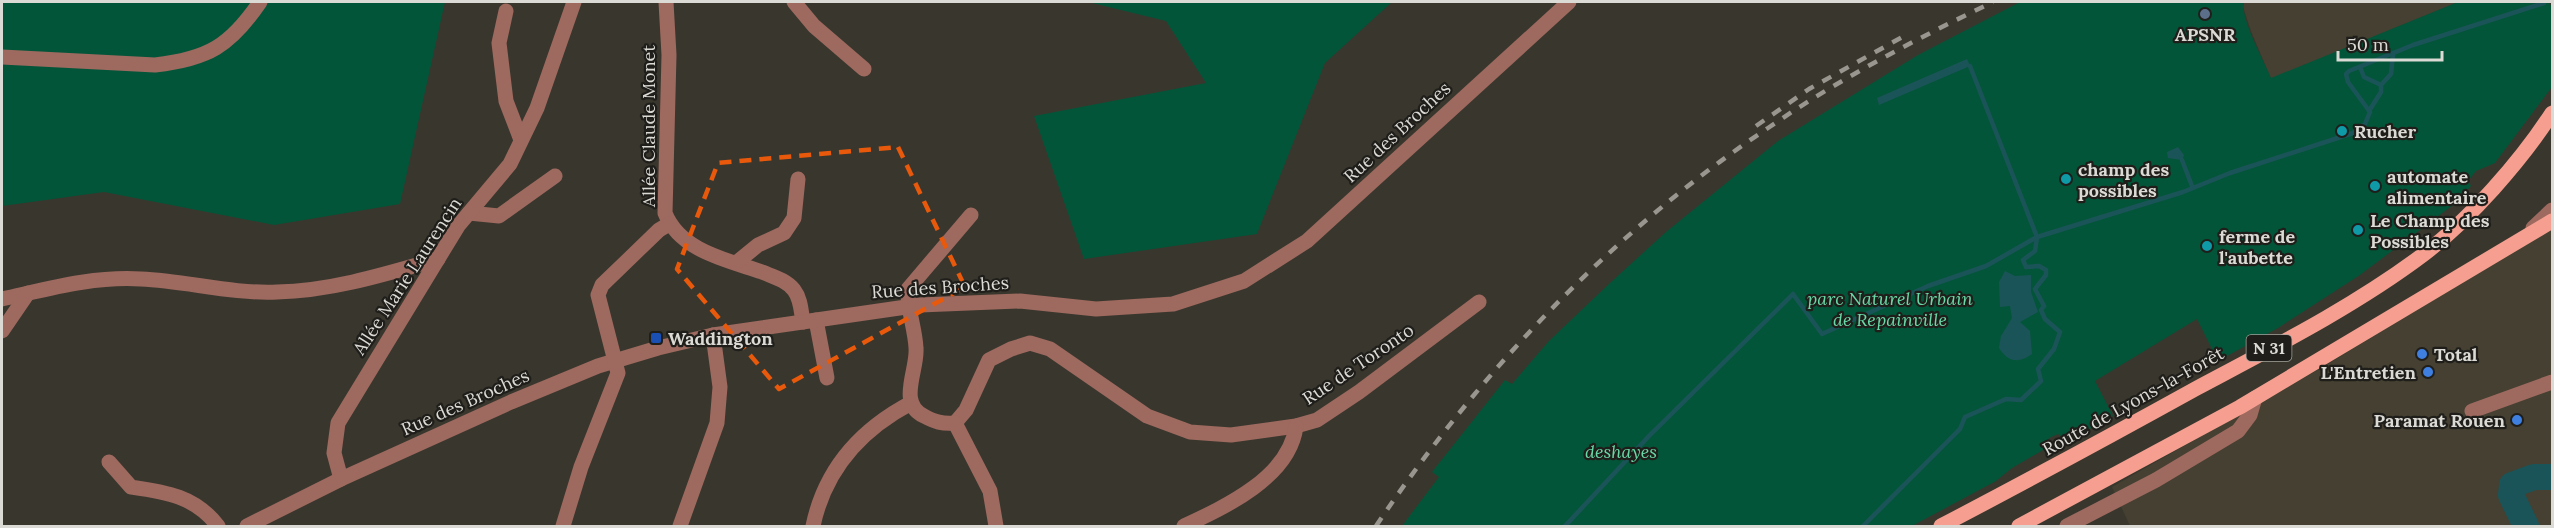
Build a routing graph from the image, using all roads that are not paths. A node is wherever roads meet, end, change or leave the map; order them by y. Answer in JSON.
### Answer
{"nodes":[{"id":1,"x":260,"y":2,"type":"edge"},
{"id":2,"x":574,"y":2,"type":"edge"},
{"id":3,"x":666,"y":2,"type":"edge"},
{"id":4,"x":794,"y":2,"type":"edge"},
{"id":5,"x":1569,"y":2,"type":"edge"},
{"id":6,"x":506,"y":10,"type":"dead end"},
{"id":7,"x":2,"y":57,"type":"edge"},
{"id":8,"x":864,"y":69,"type":"dead end"},
{"id":9,"x":2553,"y":113,"type":"edge"},
{"id":10,"x":521,"y":140,"type":"junction"},
{"id":11,"x":555,"y":176,"type":"dead end"},
{"id":12,"x":798,"y":179,"type":"dead end"},
{"id":13,"x":2553,"y":210,"type":"edge"},
{"id":14,"x":469,"y":213,"type":"junction"},
{"id":15,"x":971,"y":215,"type":"dead end"},
{"id":16,"x":2553,"y":222,"type":"edge"},
{"id":17,"x":669,"y":224,"type":"junction"},
{"id":18,"x":2522,"y":238,"type":"junction"},
{"id":19,"x":438,"y":259,"type":"junction"},
{"id":20,"x":736,"y":263,"type":"junction"},
{"id":21,"x":28,"y":293,"type":"junction"},
{"id":22,"x":2,"y":299,"type":"edge"},
{"id":23,"x":1479,"y":302,"type":"dead end"},
{"id":24,"x":909,"y":308,"type":"junction"},
{"id":25,"x":809,"y":321,"type":"junction"},
{"id":26,"x":2,"y":331,"type":"edge"},
{"id":27,"x":713,"y":335,"type":"junction"},
{"id":28,"x":616,"y":360,"type":"junction"},
{"id":29,"x":827,"y":378,"type":"dead end"},
{"id":30,"x":2553,"y":382,"type":"edge"},
{"id":31,"x":2254,"y":398,"type":"junction"},
{"id":32,"x":911,"y":403,"type":"junction"},
{"id":33,"x":2472,"y":411,"type":"dead end"},
{"id":34,"x":955,"y":423,"type":"junction"},
{"id":35,"x":1296,"y":426,"type":"junction"},
{"id":36,"x":109,"y":462,"type":"dead end"},
{"id":37,"x":341,"y":479,"type":"junction"},
{"id":38,"x":218,"y":526,"type":"edge"},
{"id":39,"x":247,"y":526,"type":"edge"},
{"id":40,"x":562,"y":526,"type":"edge"},
{"id":41,"x":680,"y":526,"type":"edge"},
{"id":42,"x":813,"y":526,"type":"edge"},
{"id":43,"x":996,"y":526,"type":"edge"},
{"id":44,"x":1184,"y":526,"type":"edge"},
{"id":45,"x":1941,"y":526,"type":"edge"},
{"id":46,"x":2019,"y":526,"type":"edge"},
{"id":47,"x":2067,"y":526,"type":"edge"}],
"edges":[{"from":1,"to":7,"type":"street"},
{"from":2,"to":10,"type":"street","name":"Allée Marie Laurencin"},
{"from":3,"to":17,"type":"street","name":"Allée Claude Monet"},
{"from":4,"to":8,"type":"street"},
{"from":5,"to":24,"type":"street","name":"Rue des Broches"},
{"from":6,"to":10,"type":"street"},
{"from":9,"to":45,"type":"main road","name":"Route de Lyons-la-Forêt","number":"N 31"},
{"from":10,"to":14,"type":"street","name":"Allée Marie Laurencin"},
{"from":11,"to":14,"type":"street"},
{"from":12,"to":20,"type":"street"},
{"from":13,"to":18,"type":"street"},
{"from":14,"to":19,"type":"street","name":"Allée Marie Laurencin"},
{"from":15,"to":24,"type":"street"},
{"from":16,"to":18,"type":"main road","number":"N 31"},
{"from":17,"to":20,"type":"street"},
{"from":17,"to":28,"type":"street","name":"Allée Claude Monet"},
{"from":18,"to":31,"type":"main road","number":"N 31"},
{"from":19,"to":21,"type":"street"},
{"from":19,"to":37,"type":"street","name":"Allée Marie Laurencin"},
{"from":20,"to":25,"type":"street"},
{"from":21,"to":22,"type":"street"},
{"from":21,"to":26,"type":"street"},
{"from":23,"to":35,"type":"street","name":"Rue de Toronto"},
{"from":24,"to":25,"type":"street","name":"Rue des Broches"},
{"from":24,"to":32,"type":"street"},
{"from":25,"to":27,"type":"street","name":"Rue des Broches"},
{"from":25,"to":29,"type":"street"},
{"from":27,"to":28,"type":"street","name":"Rue des Broches"},
{"from":27,"to":41,"type":"street"},
{"from":28,"to":37,"type":"street","name":"Rue des Broches"},
{"from":28,"to":40,"type":"street"},
{"from":30,"to":33,"type":"street"},
{"from":31,"to":46,"type":"main road","number":"N 31"},
{"from":31,"to":47,"type":"street"},
{"from":32,"to":34,"type":"street"},
{"from":32,"to":42,"type":"street"},
{"from":34,"to":35,"type":"street","name":"Rue de Toronto"},
{"from":34,"to":43,"type":"street"},
{"from":35,"to":44,"type":"street"},
{"from":36,"to":38,"type":"street"},
{"from":37,"to":39,"type":"street","name":"Rue des Broches"}]}
